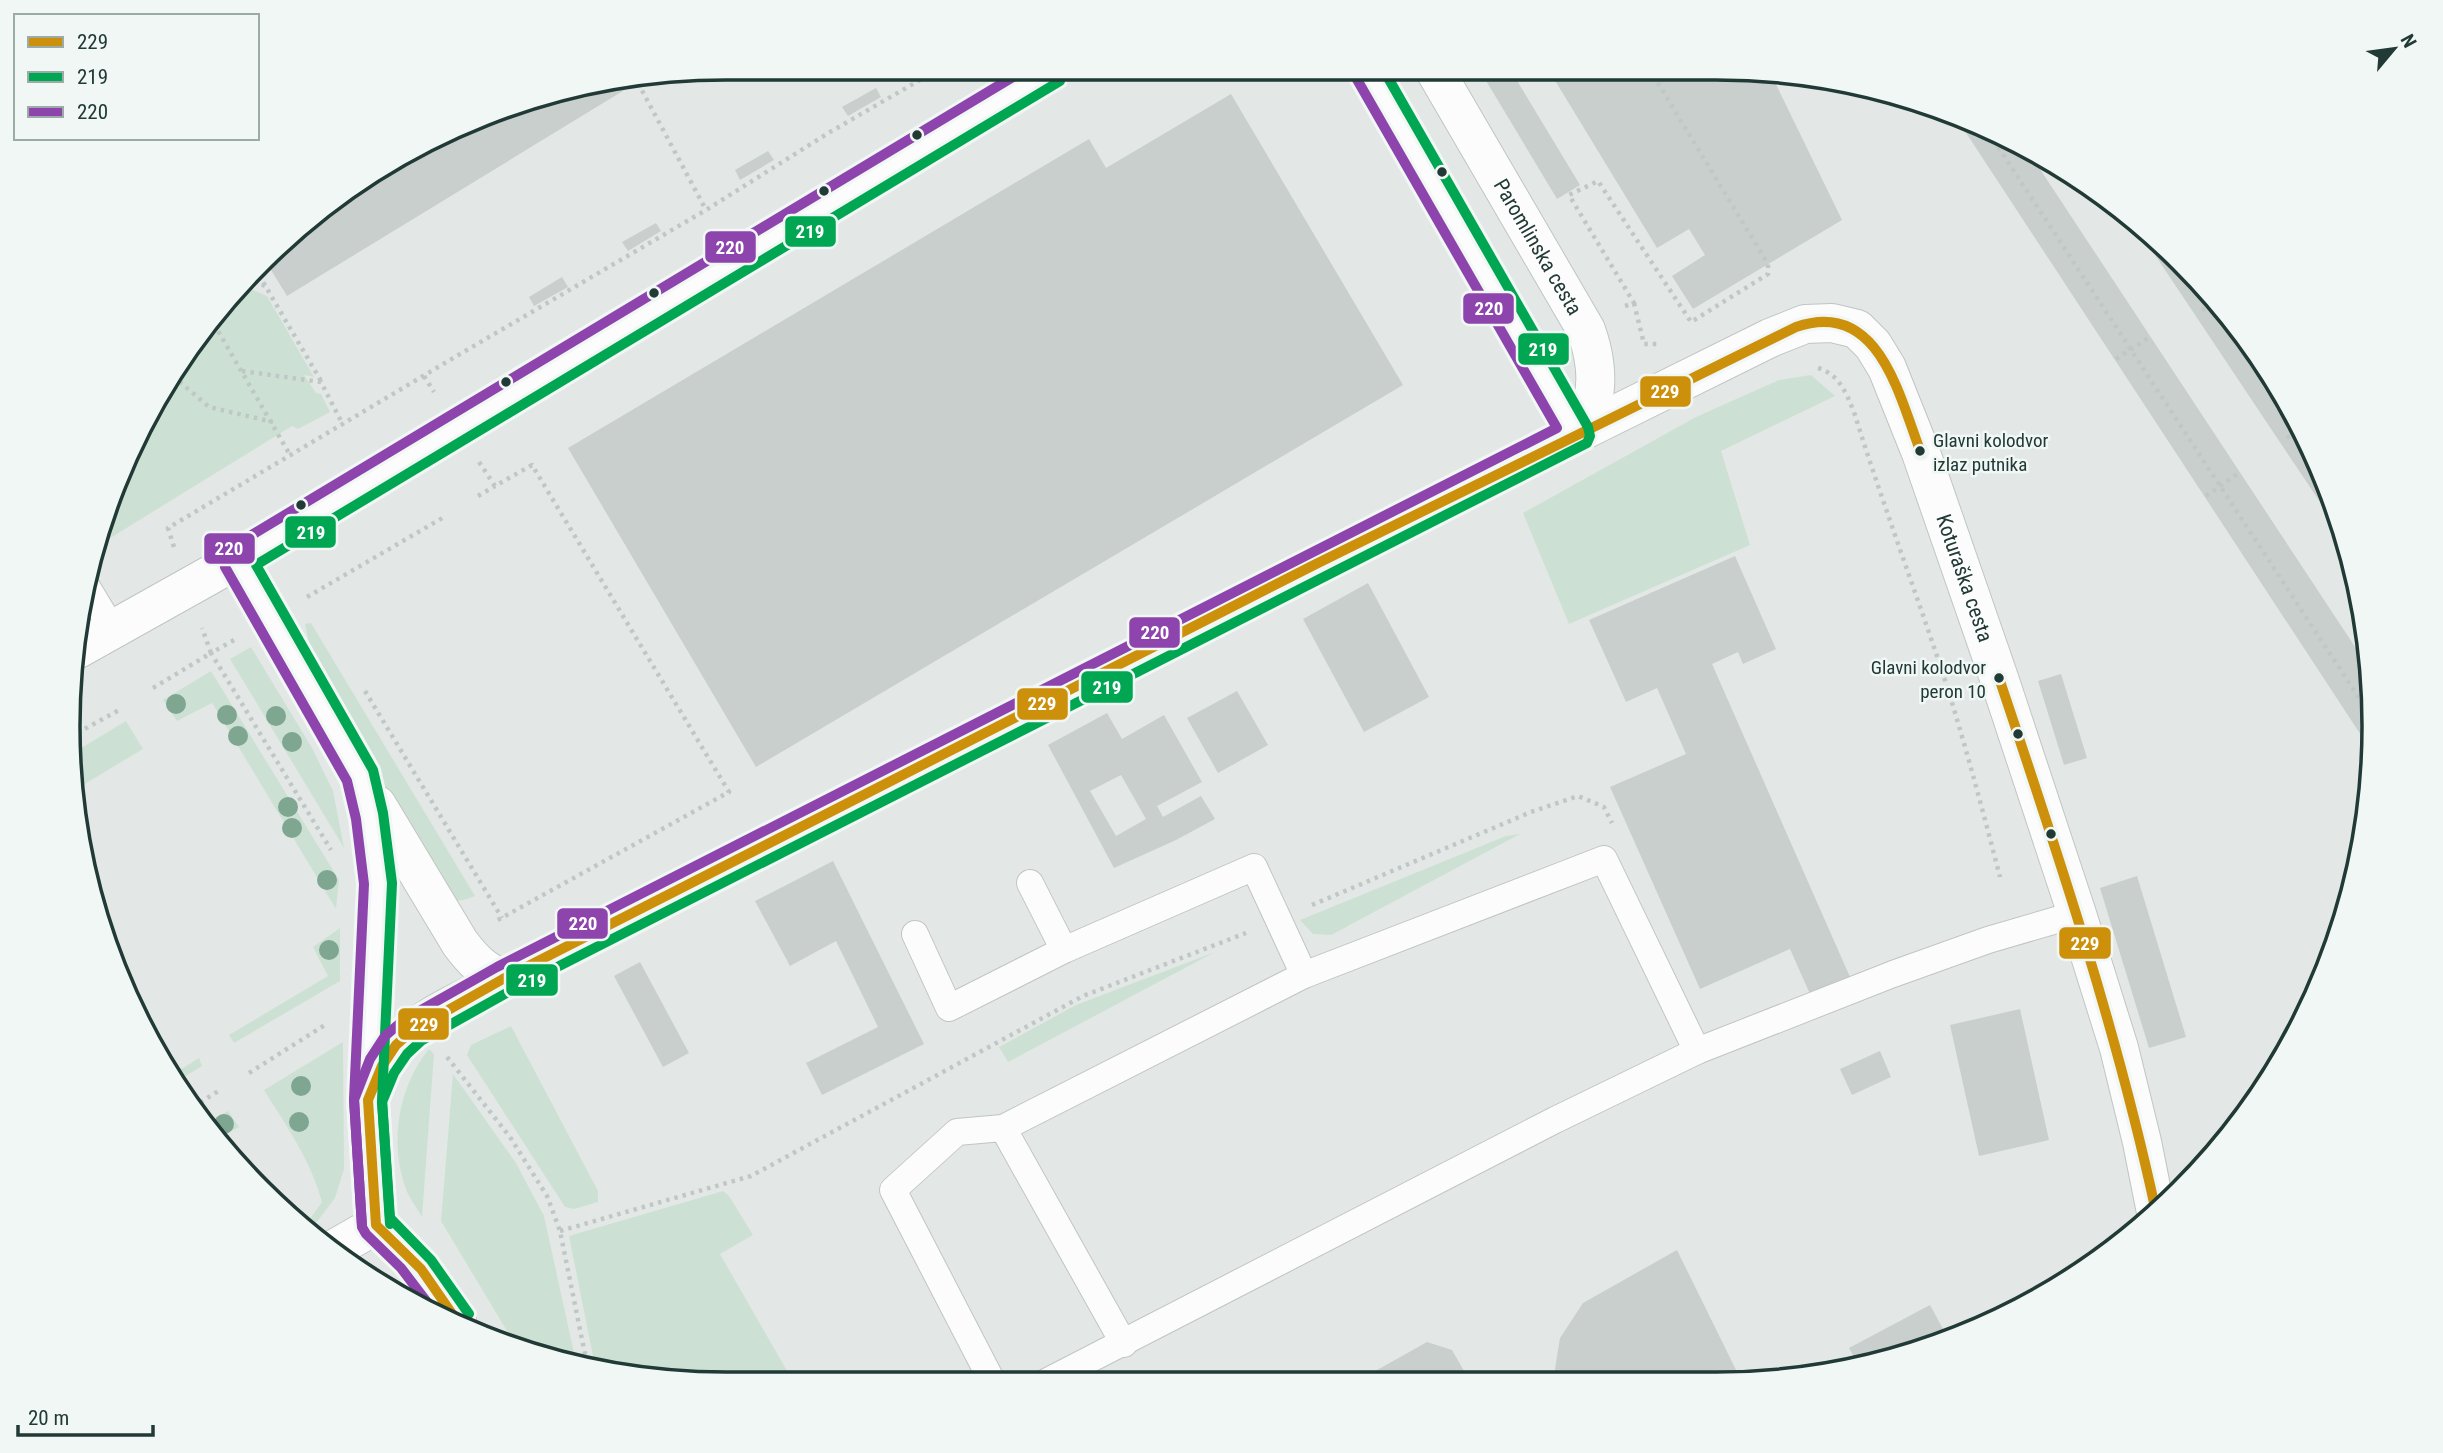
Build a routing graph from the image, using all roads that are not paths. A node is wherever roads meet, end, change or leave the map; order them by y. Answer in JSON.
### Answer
{"nodes":[{"id":1,"x":1035,"y":80,"type":"edge"},
{"id":2,"x":1373,"y":80,"type":"edge"},
{"id":3,"x":1440,"y":80,"type":"edge"},
{"id":4,"x":1576,"y":434,"type":"junction"},
{"id":5,"x":237,"y":560,"type":"junction"},
{"id":6,"x":93,"y":598,"type":"edge"},
{"id":7,"x":113,"y":631,"type":"junction"},
{"id":8,"x":86,"y":645,"type":"edge"},
{"id":9,"x":359,"y":776,"type":"junction"},
{"id":10,"x":1030,"y":883,"type":"dead end"},
{"id":11,"x":2077,"y":914,"type":"junction"},
{"id":12,"x":915,"y":933,"type":"dead end"},
{"id":13,"x":1064,"y":950,"type":"junction"},
{"id":14,"x":1304,"y":975,"type":"junction"},
{"id":15,"x":503,"y":979,"type":"junction"},
{"id":16,"x":1698,"y":1051,"type":"junction"},
{"id":17,"x":368,"y":1100,"type":"junction"},
{"id":18,"x":1003,"y":1128,"type":"junction"},
{"id":19,"x":2154,"y":1201,"type":"edge"},
{"id":20,"x":376,"y":1225,"type":"junction"},
{"id":21,"x":341,"y":1245,"type":"edge"},
{"id":22,"x":451,"y":1310,"type":"edge"},
{"id":23,"x":1124,"y":1344,"type":"junction"},
{"id":24,"x":987,"y":1372,"type":"edge"},
{"id":25,"x":1067,"y":1372,"type":"edge"}],
"edges":[{"from":1,"to":5,"type":"street"},
{"from":2,"to":4,"type":"street"},
{"from":3,"to":4,"type":"street","name":"Paromlinska cesta"},
{"from":4,"to":11,"type":"street","name":"Koturaška cesta"},
{"from":4,"to":15,"type":"street"},
{"from":5,"to":7,"type":"street"},
{"from":5,"to":9,"type":"street"},
{"from":6,"to":7,"type":"lane"},
{"from":7,"to":8,"type":"street"},
{"from":9,"to":15,"type":"street"},
{"from":9,"to":17,"type":"street"},
{"from":10,"to":13,"type":"lane"},
{"from":11,"to":16,"type":"lane"},
{"from":11,"to":19,"type":"street","name":"Koturaška cesta"},
{"from":12,"to":13,"type":"lane"},
{"from":13,"to":14,"type":"lane"},
{"from":14,"to":16,"type":"lane"},
{"from":14,"to":18,"type":"lane"},
{"from":15,"to":17,"type":"street"},
{"from":16,"to":23,"type":"lane"},
{"from":17,"to":20,"type":"street"},
{"from":18,"to":23,"type":"lane"},
{"from":18,"to":24,"type":"lane"},
{"from":20,"to":21,"type":"street"},
{"from":20,"to":22,"type":"street"},
{"from":23,"to":25,"type":"lane"}]}
